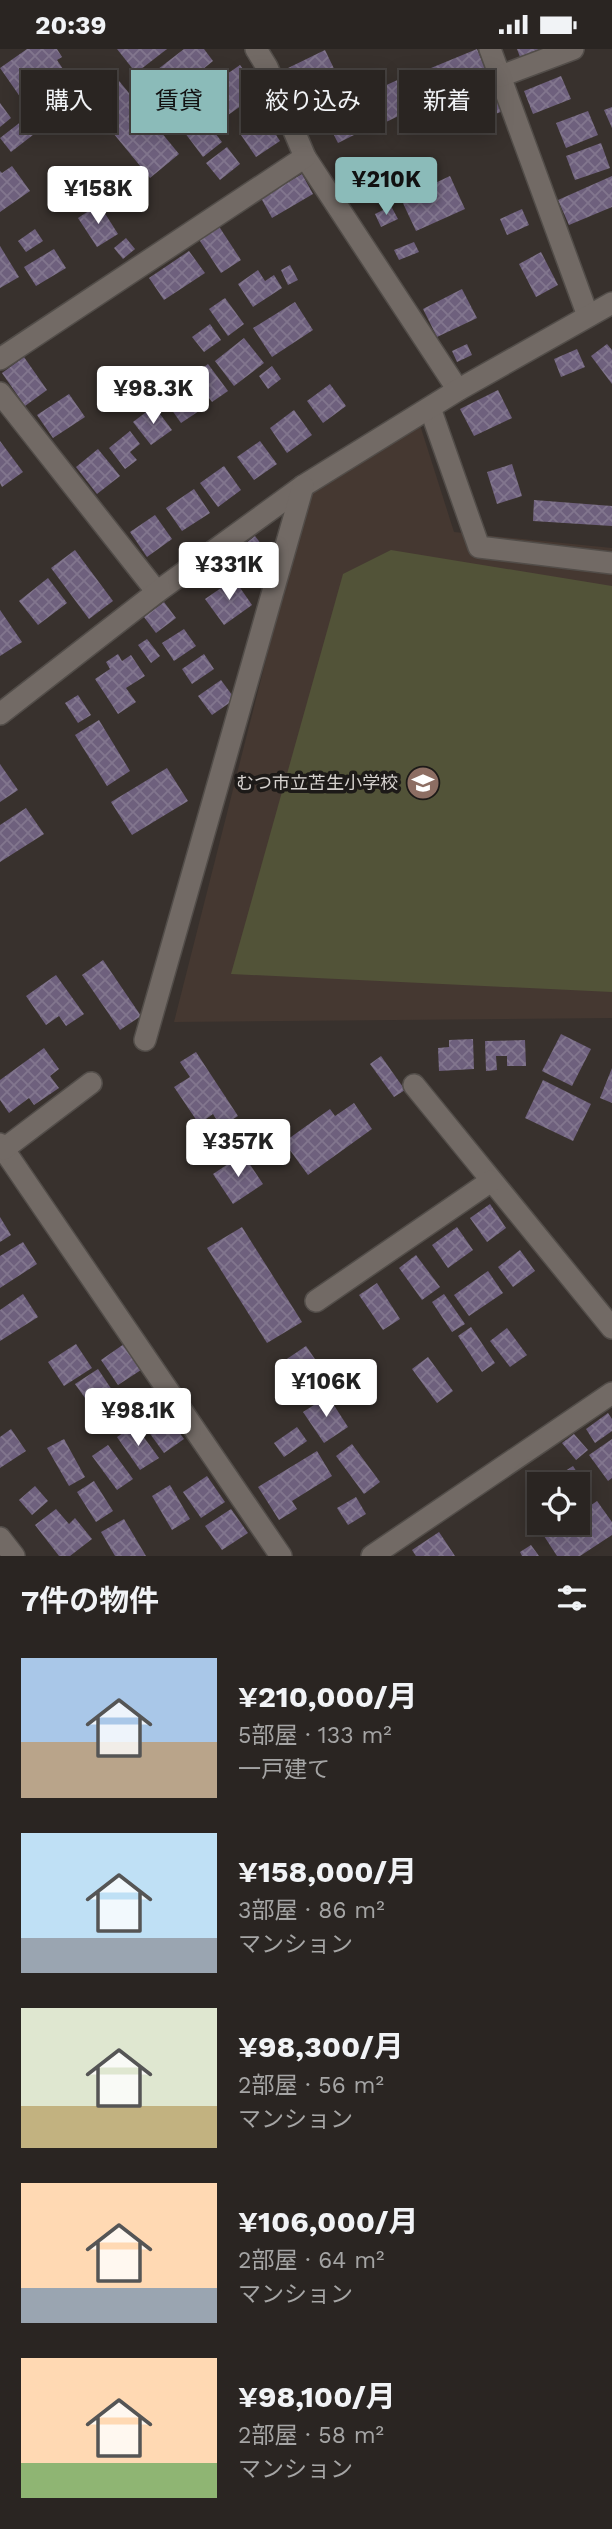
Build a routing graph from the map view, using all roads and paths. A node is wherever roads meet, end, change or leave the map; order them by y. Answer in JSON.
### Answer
{"nodes":[{"id":1,"x":256,"y":49,"type":"edge"},
{"id":2,"x":490,"y":49,"type":"edge"},
{"id":3,"x":573,"y":49,"type":"edge"},
{"id":4,"x":501,"y":76,"type":"junction"},
{"id":5,"x":305,"y":157,"type":"junction"},
{"id":6,"x":612,"y":303,"type":"edge"},
{"id":7,"x":588,"y":316,"type":"junction"},
{"id":8,"x":0,"y":359,"type":"edge"},
{"id":9,"x":458,"y":390,"type":"junction"},
{"id":10,"x":0,"y":393,"type":"edge"},
{"id":11,"x":430,"y":408,"type":"junction"},
{"id":12,"x":303,"y":486,"type":"junction"},
{"id":13,"x":612,"y":563,"type":"edge"},
{"id":14,"x":157,"y":592,"type":"junction"},
{"id":15,"x":0,"y":714,"type":"edge"},
{"id":16,"x":145,"y":1040,"type":"dead end"},
{"id":17,"x":91,"y":1083,"type":"dead end"},
{"id":18,"x":414,"y":1085,"type":"dead end"},
{"id":19,"x":2,"y":1146,"type":"edge"},
{"id":20,"x":491,"y":1181,"type":"junction"},
{"id":21,"x":316,"y":1301,"type":"dead end"},
{"id":22,"x":612,"y":1328,"type":"edge"},
{"id":23,"x":611,"y":1396,"type":"edge"},
{"id":24,"x":0,"y":1538,"type":"edge"},
{"id":25,"x":378,"y":1555,"type":"edge"},
{"id":26,"x":14,"y":1556,"type":"edge"},
{"id":27,"x":281,"y":1556,"type":"edge"}],
"edges":[{"from":1,"to":5,"type":"street"},
{"from":2,"to":4,"type":"street"},
{"from":3,"to":4,"type":"street"},
{"from":4,"to":7,"type":"street"},
{"from":5,"to":8,"type":"street"},
{"from":5,"to":9,"type":"street"},
{"from":6,"to":7,"type":"street"},
{"from":7,"to":9,"type":"street"},
{"from":9,"to":11,"type":"street"},
{"from":10,"to":14,"type":"street"},
{"from":11,"to":12,"type":"street"},
{"from":11,"to":13,"type":"street"},
{"from":12,"to":14,"type":"street"},
{"from":12,"to":16,"type":"street"},
{"from":14,"to":15,"type":"street"},
{"from":17,"to":19,"type":"street"},
{"from":18,"to":20,"type":"street"},
{"from":19,"to":27,"type":"street"},
{"from":20,"to":21,"type":"street"},
{"from":20,"to":22,"type":"street"},
{"from":23,"to":25,"type":"street"},
{"from":24,"to":26,"type":"street"}]}
